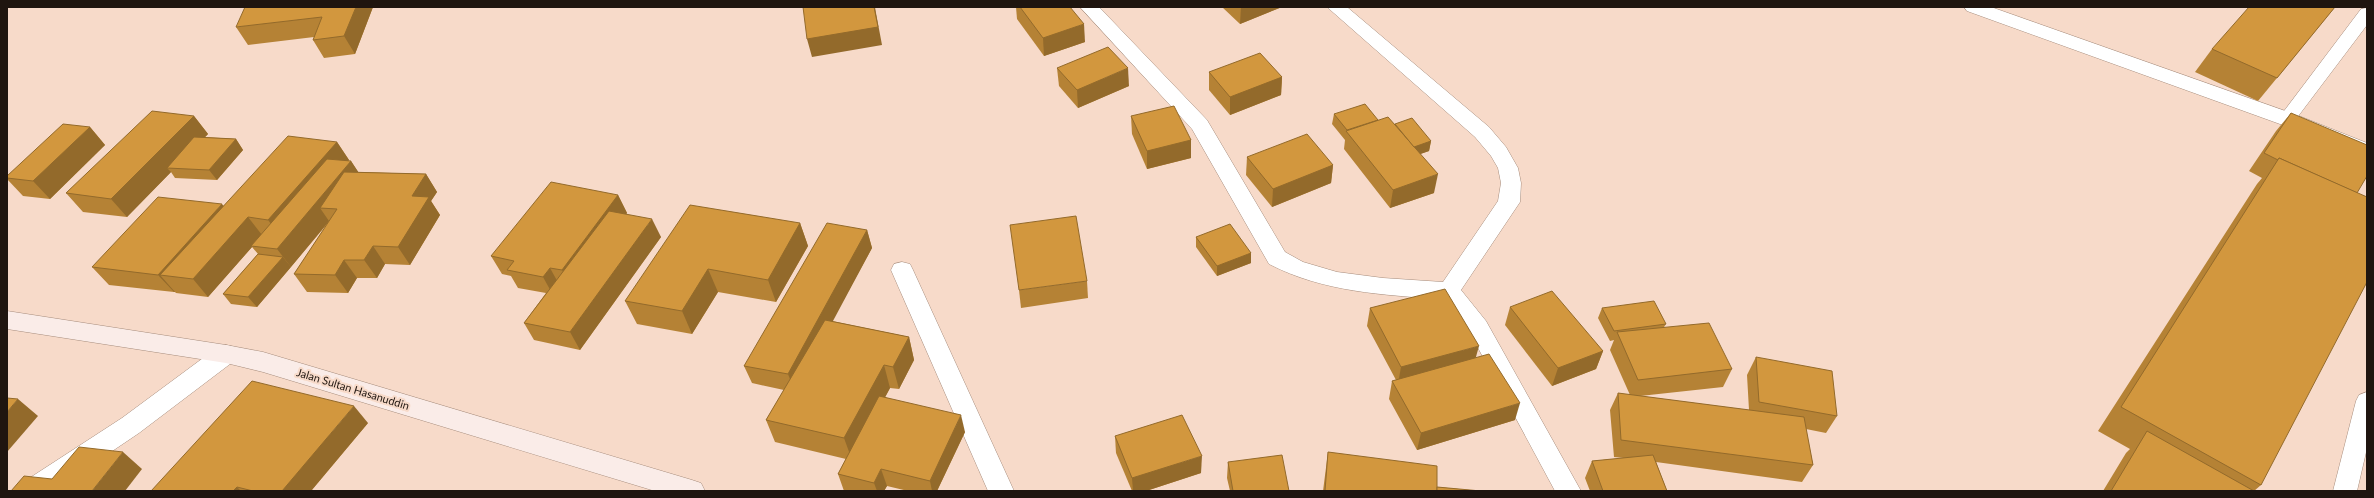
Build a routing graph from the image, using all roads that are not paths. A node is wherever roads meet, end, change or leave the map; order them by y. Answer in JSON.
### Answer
{"nodes":[{"id":1,"x":1089,"y":7,"type":"edge"},
{"id":2,"x":1336,"y":7,"type":"edge"},
{"id":3,"x":1973,"y":7,"type":"edge"},
{"id":4,"x":2367,"y":13,"type":"edge"},
{"id":5,"x":2287,"y":119,"type":"junction"},
{"id":6,"x":2367,"y":151,"type":"edge"},
{"id":7,"x":902,"y":270,"type":"dead end"},
{"id":8,"x":1449,"y":291,"type":"junction"},
{"id":9,"x":7,"y":320,"type":"edge"},
{"id":10,"x":226,"y":354,"type":"junction"},
{"id":11,"x":2367,"y":401,"type":"edge"},
{"id":12,"x":31,"y":491,"type":"edge"},
{"id":13,"x":692,"y":491,"type":"edge"},
{"id":14,"x":1001,"y":491,"type":"edge"},
{"id":15,"x":1568,"y":491,"type":"edge"},
{"id":16,"x":2345,"y":491,"type":"edge"}],
"edges":[{"from":1,"to":8,"type":"street"},
{"from":2,"to":8,"type":"street"},
{"from":3,"to":5,"type":"street"},
{"from":4,"to":5,"type":"lane"},
{"from":5,"to":6,"type":"street"},
{"from":7,"to":14,"type":"street"},
{"from":8,"to":15,"type":"street"},
{"from":9,"to":10,"type":"street","name":"Jalan Sultan Hasanuddin"},
{"from":10,"to":12,"type":"street"},
{"from":10,"to":13,"type":"street","name":"Jalan Sultan Hasanuddin"},
{"from":11,"to":16,"type":"lane"}]}
